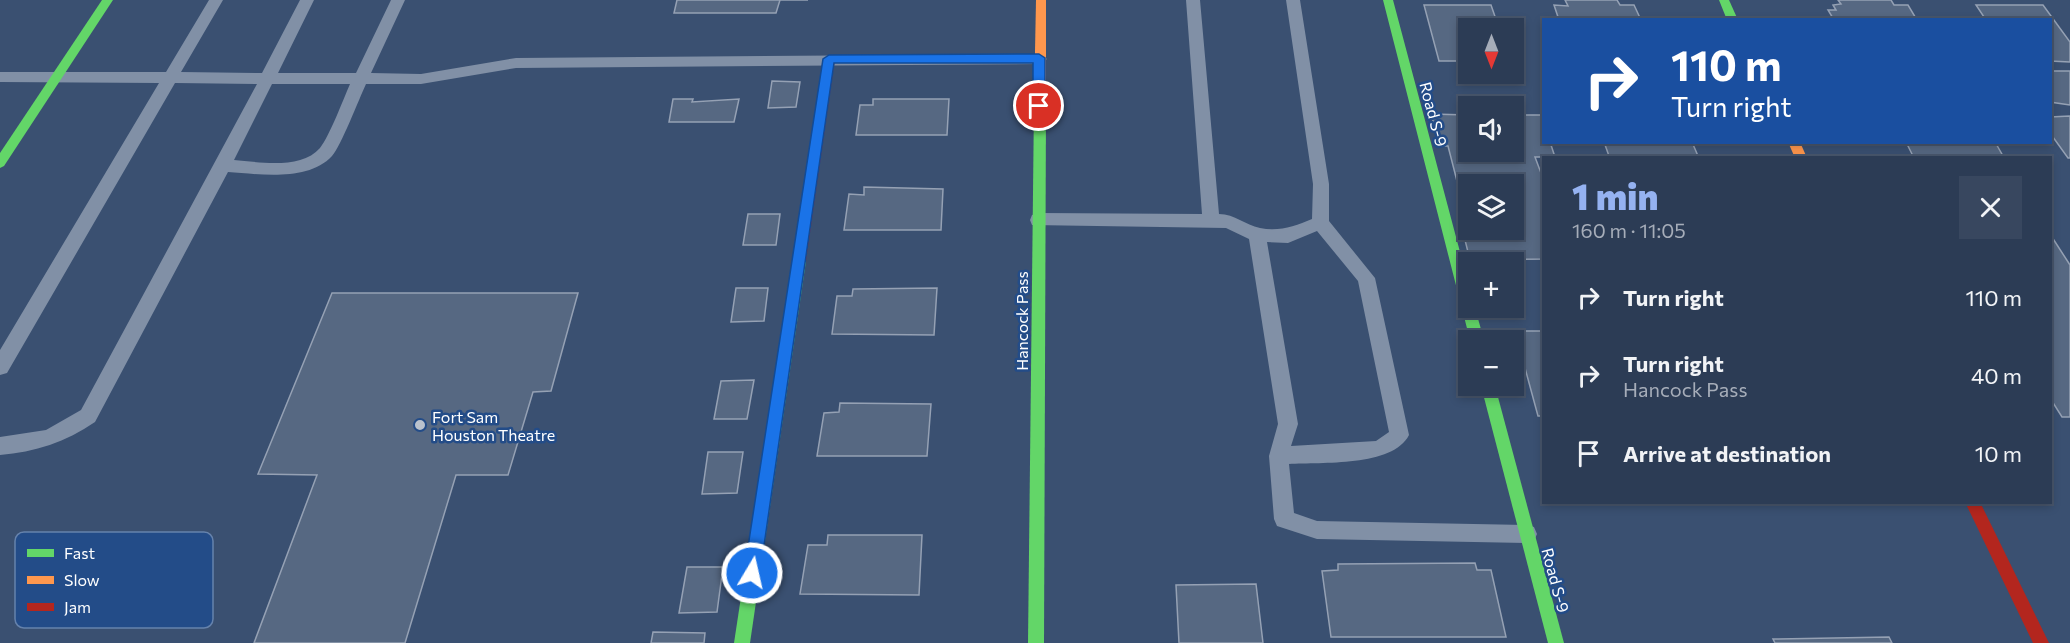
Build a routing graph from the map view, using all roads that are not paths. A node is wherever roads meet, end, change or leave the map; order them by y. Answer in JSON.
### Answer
{"nodes":[{"id":1,"x":108,"y":0,"type":"edge"},
{"id":2,"x":216,"y":0,"type":"edge"},
{"id":3,"x":307,"y":0,"type":"edge"},
{"id":4,"x":398,"y":0,"type":"edge"},
{"id":5,"x":1041,"y":0,"type":"edge"},
{"id":6,"x":1193,"y":0,"type":"edge"},
{"id":7,"x":1293,"y":0,"type":"edge"},
{"id":8,"x":1388,"y":0,"type":"edge"},
{"id":9,"x":1724,"y":0,"type":"edge"},
{"id":10,"x":1732,"y":18,"type":"edge"},
{"id":11,"x":1039,"y":58,"type":"junction"},
{"id":12,"x":829,"y":59,"type":"junction"},
{"id":13,"x":0,"y":77,"type":"edge"},
{"id":14,"x":57,"y":77,"type":"junction"},
{"id":15,"x":171,"y":78,"type":"junction"},
{"id":16,"x":266,"y":78,"type":"junction"},
{"id":17,"x":362,"y":78,"type":"junction"},
{"id":18,"x":0,"y":163,"type":"edge"},
{"id":19,"x":223,"y":166,"type":"junction"},
{"id":20,"x":1038,"y":220,"type":"junction"},
{"id":21,"x":1211,"y":221,"type":"junction"},
{"id":22,"x":1320,"y":223,"type":"junction"},
{"id":23,"x":1257,"y":235,"type":"junction"},
{"id":24,"x":1474,"y":330,"type":"edge"},
{"id":25,"x":0,"y":367,"type":"edge"},
{"id":26,"x":1491,"y":396,"type":"edge"},
{"id":27,"x":0,"y":446,"type":"edge"},
{"id":28,"x":1279,"y":456,"type":"junction"},
{"id":29,"x":1973,"y":504,"type":"edge"},
{"id":30,"x":1527,"y":534,"type":"junction"},
{"id":31,"x":742,"y":643,"type":"edge"},
{"id":32,"x":1036,"y":643,"type":"edge"},
{"id":33,"x":1556,"y":643,"type":"edge"},
{"id":34,"x":2041,"y":643,"type":"edge"}],
"edges":[{"from":1,"to":14,"type":"street"},
{"from":2,"to":15,"type":"lane"},
{"from":3,"to":16,"type":"lane"},
{"from":4,"to":17,"type":"lane"},
{"from":5,"to":11,"type":"street","name":"Hancock Pass"},
{"from":6,"to":21,"type":"lane"},
{"from":7,"to":22,"type":"lane"},
{"from":8,"to":24,"type":"street","name":"Road S-9"},
{"from":9,"to":10,"type":"street"},
{"from":11,"to":12,"type":"lane"},
{"from":11,"to":20,"type":"street","name":"Hancock Pass"},
{"from":12,"to":17,"type":"lane"},
{"from":12,"to":31,"type":"street"},
{"from":13,"to":14,"type":"lane"},
{"from":14,"to":15,"type":"lane"},
{"from":14,"to":18,"type":"street"},
{"from":15,"to":16,"type":"lane"},
{"from":15,"to":25,"type":"lane"},
{"from":16,"to":17,"type":"lane"},
{"from":16,"to":19,"type":"lane"},
{"from":17,"to":19,"type":"lane"},
{"from":19,"to":27,"type":"lane"},
{"from":20,"to":21,"type":"lane"},
{"from":20,"to":32,"type":"street","name":"Hancock Pass"},
{"from":21,"to":23,"type":"lane"},
{"from":22,"to":23,"type":"lane"},
{"from":22,"to":28,"type":"lane"},
{"from":23,"to":28,"type":"lane"},
{"from":26,"to":30,"type":"street","name":"Road S-9"},
{"from":28,"to":30,"type":"lane"},
{"from":29,"to":34,"type":"street"},
{"from":30,"to":33,"type":"street","name":"Road S-9"}]}
